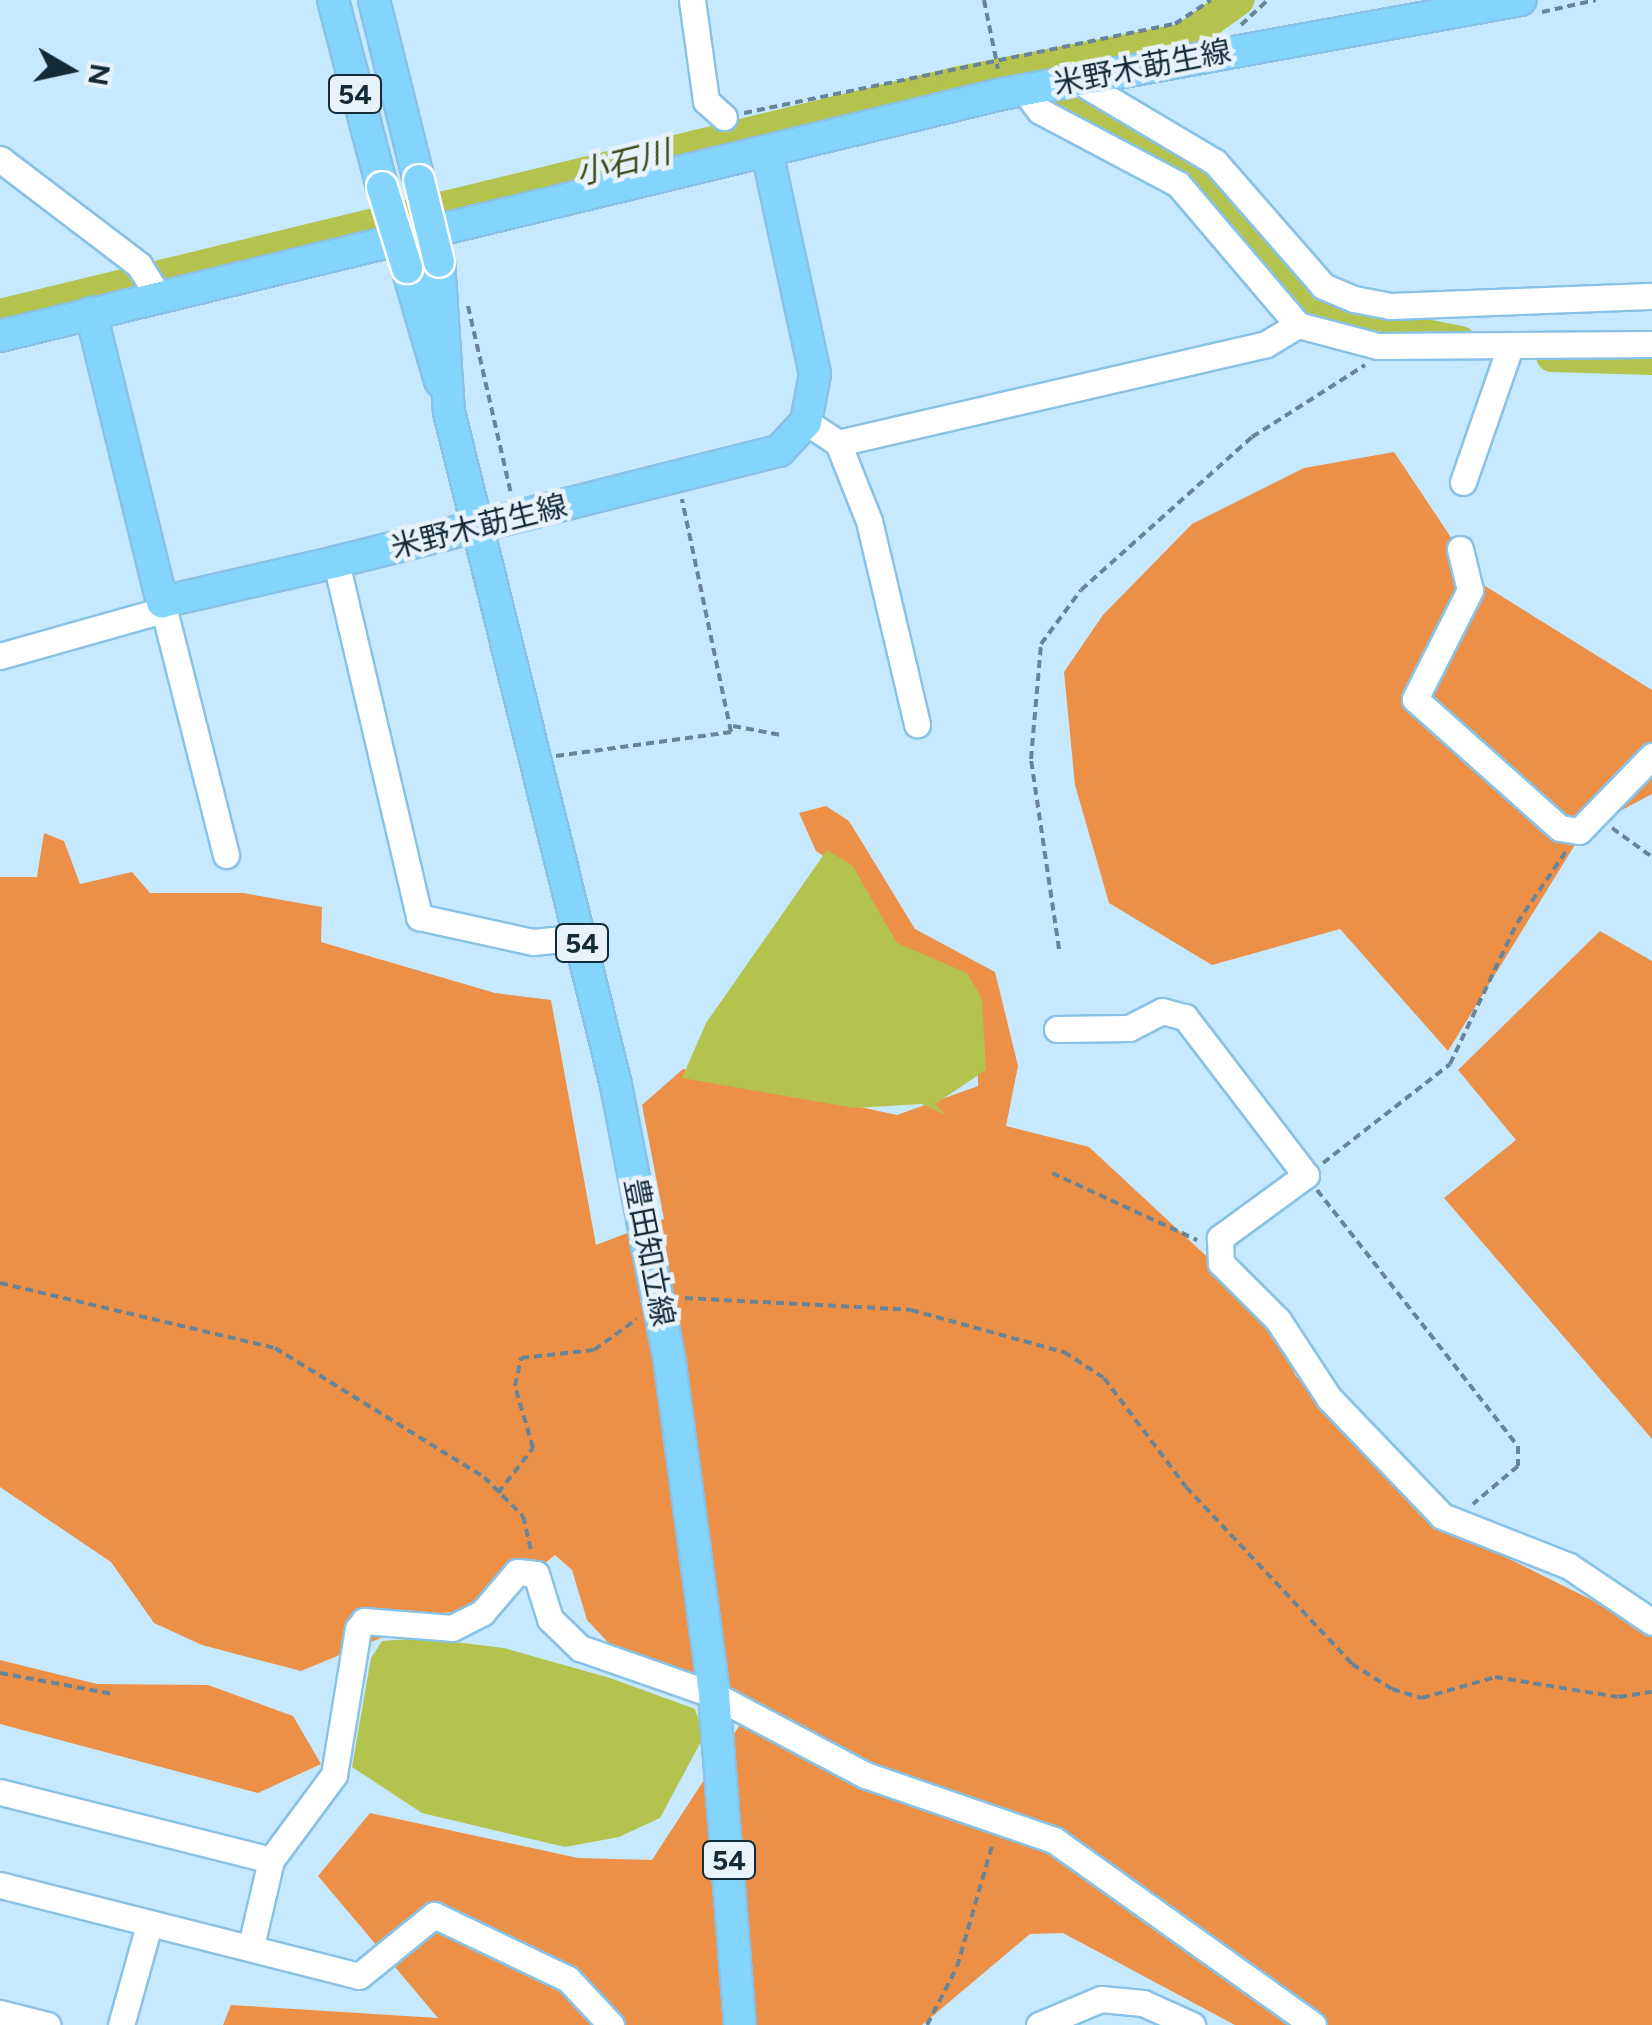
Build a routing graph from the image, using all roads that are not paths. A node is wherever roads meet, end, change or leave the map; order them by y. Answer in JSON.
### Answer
{"nodes":[{"id":1,"x":333,"y":0,"type":"edge"},
{"id":2,"x":374,"y":0,"type":"edge"},
{"id":3,"x":692,"y":0,"type":"edge"},
{"id":4,"x":1521,"y":0,"type":"edge"},
{"id":5,"x":1077,"y":80,"type":"junction"},
{"id":6,"x":1024,"y":90,"type":"junction"},
{"id":7,"x":724,"y":117,"type":"road end"},
{"id":8,"x":768,"y":156,"type":"junction"},
{"id":9,"x":0,"y":160,"type":"edge"},
{"id":10,"x":157,"y":292,"type":"junction"},
{"id":11,"x":1652,"y":296,"type":"edge"},
{"id":12,"x":92,"y":313,"type":"junction"},
{"id":13,"x":1298,"y":326,"type":"junction"},
{"id":14,"x":0,"y":336,"type":"edge"},
{"id":15,"x":1652,"y":344,"type":"edge"},
{"id":16,"x":1510,"y":347,"type":"junction"},
{"id":17,"x":449,"y":412,"type":"junction"},
{"id":18,"x":806,"y":422,"type":"junction"},
{"id":19,"x":838,"y":444,"type":"junction"},
{"id":20,"x":1463,"y":482,"type":"dead end"},
{"id":21,"x":482,"y":524,"type":"junction"},
{"id":22,"x":1460,"y":548,"type":"dead end"},
{"id":23,"x":336,"y":562,"type":"junction"},
{"id":24,"x":162,"y":602,"type":"junction"},
{"id":25,"x":0,"y":656,"type":"edge"},
{"id":26,"x":918,"y":724,"type":"dead end"},
{"id":27,"x":1652,"y":756,"type":"edge"},
{"id":28,"x":226,"y":855,"type":"dead end"},
{"id":29,"x":581,"y":936,"type":"junction"},
{"id":30,"x":1057,"y":1029,"type":"dead end"},
{"id":31,"x":1652,"y":1622,"type":"edge"},
{"id":32,"x":714,"y":1695,"type":"junction"},
{"id":33,"x":0,"y":1792,"type":"edge"},
{"id":34,"x":271,"y":1860,"type":"junction"},
{"id":35,"x":0,"y":1885,"type":"edge"},
{"id":36,"x":148,"y":1925,"type":"junction"},
{"id":37,"x":250,"y":1946,"type":"junction"},
{"id":38,"x":0,"y":2012,"type":"edge"},
{"id":39,"x":1132,"y":2013,"type":"edge"},
{"id":40,"x":1181,"y":2022,"type":"edge"},
{"id":41,"x":47,"y":2025,"type":"edge"},
{"id":42,"x":121,"y":2025,"type":"edge"},
{"id":43,"x":611,"y":2025,"type":"edge"},
{"id":44,"x":740,"y":2025,"type":"edge"},
{"id":45,"x":1039,"y":2025,"type":"edge"},
{"id":46,"x":1313,"y":2025,"type":"edge"}],
"edges":[{"from":1,"to":17,"type":"main road","name":"豊田知立線","number":"54","bridge":true},
{"from":2,"to":17,"type":"main road","name":"豊田知立線","number":"54","bridge":true},
{"from":3,"to":7,"type":"street"},
{"from":4,"to":5,"type":"main road","name":"米野木莇生線"},
{"from":5,"to":6,"type":"main road","name":"米野木莇生線"},
{"from":5,"to":11,"type":"street"},
{"from":6,"to":8,"type":"main road","name":"米野木莇生線"},
{"from":6,"to":13,"type":"street"},
{"from":8,"to":10,"type":"main road","name":"米野木莇生線"},
{"from":8,"to":18,"type":"main road"},
{"from":9,"to":10,"type":"street"},
{"from":10,"to":12,"type":"main road","name":"米野木莇生線"},
{"from":12,"to":14,"type":"main road","name":"米野木莇生線"},
{"from":12,"to":24,"type":"main road"},
{"from":13,"to":16,"type":"street"},
{"from":13,"to":19,"type":"street"},
{"from":15,"to":16,"type":"street"},
{"from":16,"to":20,"type":"street"},
{"from":17,"to":21,"type":"main road","name":"豊田知立線","number":"54"},
{"from":18,"to":19,"type":"street"},
{"from":18,"to":21,"type":"main road","name":"米野木莇生線"},
{"from":19,"to":26,"type":"street"},
{"from":21,"to":23,"type":"main road","name":"米野木莇生線"},
{"from":21,"to":29,"type":"main road","name":"豊田知立線","number":"54"},
{"from":22,"to":27,"type":"street"},
{"from":23,"to":24,"type":"main road","name":"米野木莇生線"},
{"from":23,"to":29,"type":"street"},
{"from":24,"to":25,"type":"street"},
{"from":24,"to":28,"type":"street"},
{"from":29,"to":32,"type":"main road","name":"豊田知立線","number":"54"},
{"from":30,"to":31,"type":"street"},
{"from":32,"to":34,"type":"street"},
{"from":32,"to":44,"type":"main road","name":"豊田知立線","number":"54"},
{"from":32,"to":46,"type":"street"},
{"from":33,"to":34,"type":"street"},
{"from":34,"to":37,"type":"street"},
{"from":35,"to":36,"type":"street"},
{"from":36,"to":37,"type":"street"},
{"from":36,"to":42,"type":"street"},
{"from":37,"to":43,"type":"street"},
{"from":38,"to":41,"type":"street"},
{"from":39,"to":40,"type":"street"},
{"from":39,"to":45,"type":"street"}]}
